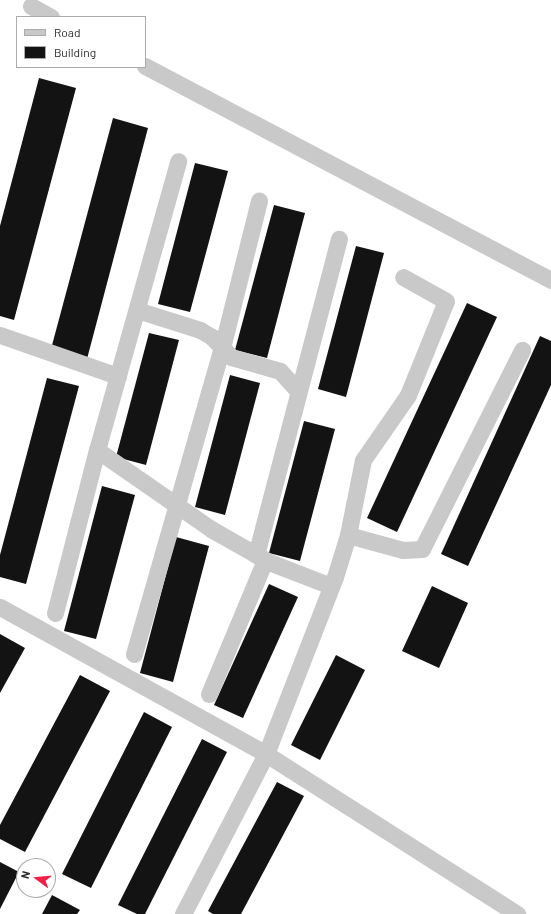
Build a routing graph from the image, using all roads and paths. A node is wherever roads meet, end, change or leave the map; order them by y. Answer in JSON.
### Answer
{"nodes":[{"id":1,"x":31,"y":6,"type":"dead end"},
{"id":2,"x":49,"y":16,"type":"edge"},
{"id":3,"x":146,"y":67,"type":"edge"},
{"id":4,"x":178,"y":161,"type":"dead end"},
{"id":5,"x":259,"y":201,"type":"dead end"},
{"id":6,"x":339,"y":238,"type":"dead end"},
{"id":7,"x":402,"y":277,"type":"dead end"},
{"id":8,"x":551,"y":280,"type":"edge"},
{"id":9,"x":137,"y":310,"type":"junction"},
{"id":10,"x":0,"y":335,"type":"edge"},
{"id":11,"x":222,"y":348,"type":"junction"},
{"id":12,"x":522,"y":350,"type":"dead end"},
{"id":13,"x":118,"y":376,"type":"junction"},
{"id":14,"x":298,"y":391,"type":"junction"},
{"id":15,"x":97,"y":450,"type":"junction"},
{"id":16,"x":177,"y":505,"type":"junction"},
{"id":17,"x":348,"y":535,"type":"junction"},
{"id":18,"x":261,"y":558,"type":"junction"},
{"id":19,"x":331,"y":586,"type":"junction"},
{"id":20,"x":0,"y":607,"type":"edge"},
{"id":21,"x":56,"y":613,"type":"dead end"},
{"id":22,"x":134,"y":654,"type":"dead end"},
{"id":23,"x":209,"y":694,"type":"dead end"},
{"id":24,"x":266,"y":754,"type":"junction"},
{"id":25,"x":184,"y":914,"type":"edge"},
{"id":26,"x":517,"y":914,"type":"edge"}],
"edges":[{"from":1,"to":2,"type":"street"},
{"from":3,"to":8,"type":"street"},
{"from":4,"to":9,"type":"street"},
{"from":5,"to":11,"type":"street"},
{"from":6,"to":14,"type":"street"},
{"from":7,"to":17,"type":"street"},
{"from":9,"to":11,"type":"street"},
{"from":9,"to":13,"type":"street"},
{"from":10,"to":13,"type":"street"},
{"from":11,"to":14,"type":"street"},
{"from":11,"to":16,"type":"street"},
{"from":12,"to":17,"type":"street"},
{"from":13,"to":15,"type":"street"},
{"from":14,"to":18,"type":"street"},
{"from":15,"to":16,"type":"street"},
{"from":15,"to":21,"type":"street"},
{"from":16,"to":18,"type":"street"},
{"from":16,"to":22,"type":"street"},
{"from":17,"to":19,"type":"street"},
{"from":18,"to":19,"type":"street"},
{"from":18,"to":23,"type":"street"},
{"from":19,"to":24,"type":"street"},
{"from":20,"to":24,"type":"street"},
{"from":24,"to":25,"type":"street"},
{"from":24,"to":26,"type":"street"}]}
